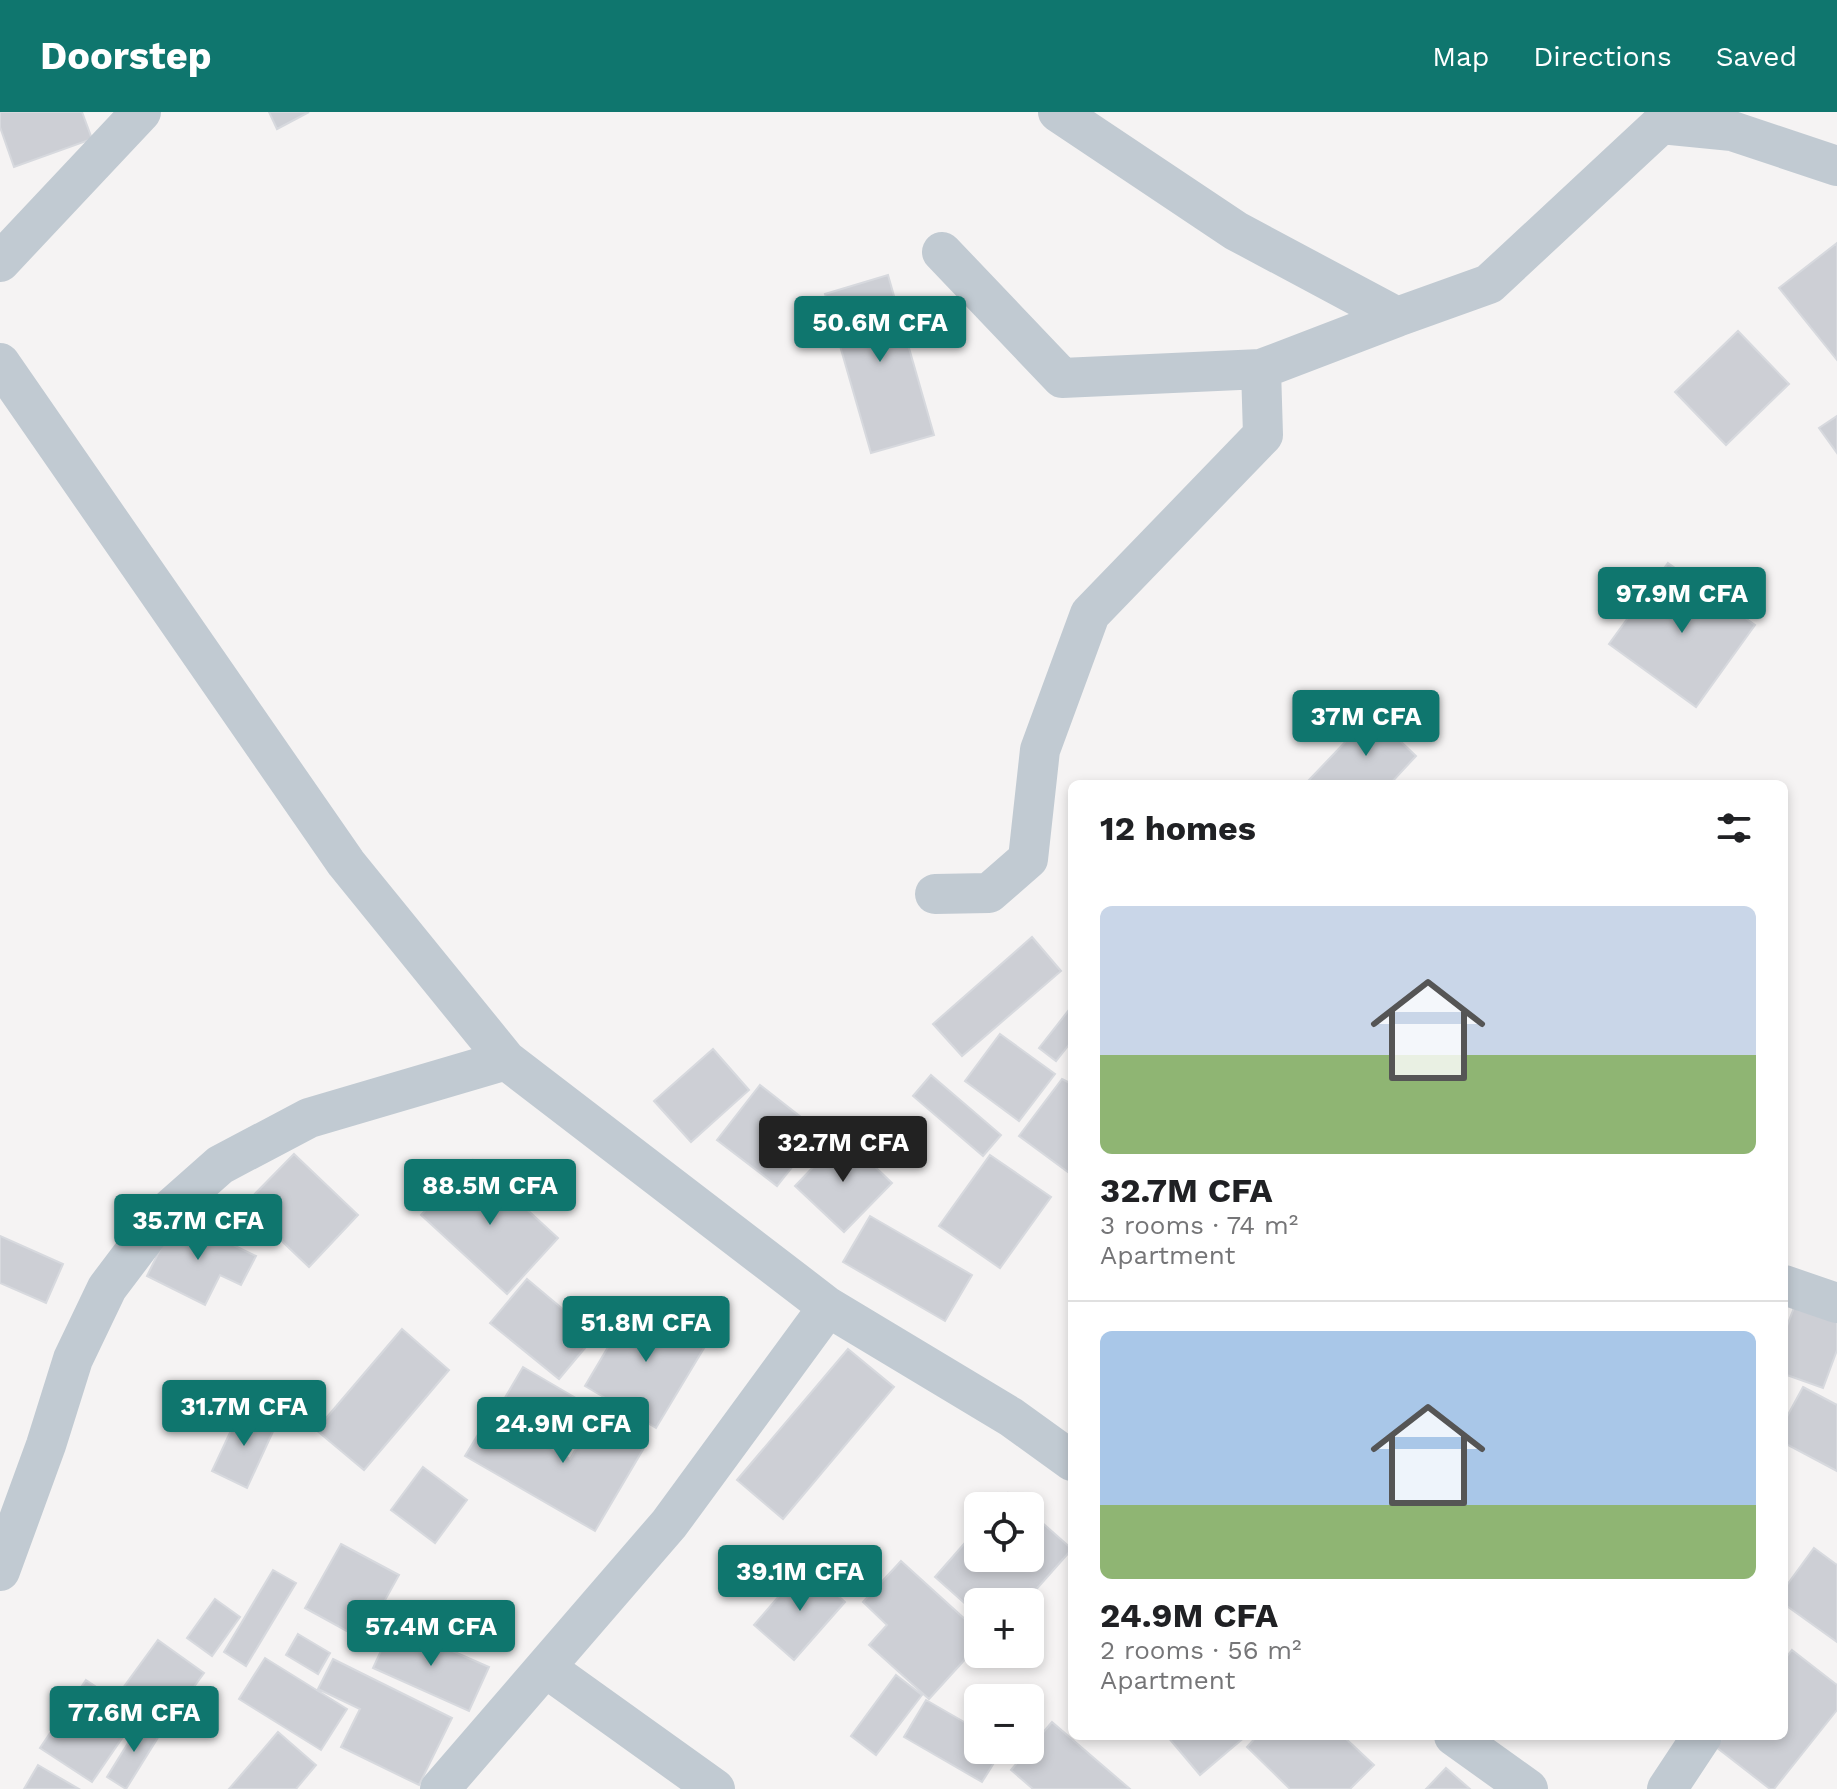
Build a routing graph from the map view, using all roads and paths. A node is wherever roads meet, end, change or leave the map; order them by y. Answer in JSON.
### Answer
{"nodes":[{"id":1,"x":141,"y":112,"type":"edge"},
{"id":2,"x":1058,"y":112,"type":"edge"},
{"id":3,"x":1837,"y":166,"type":"edge"},
{"id":4,"x":942,"y":252,"type":"dead end"},
{"id":5,"x":0,"y":262,"type":"edge"},
{"id":6,"x":1397,"y":317,"type":"junction"},
{"id":7,"x":0,"y":363,"type":"edge"},
{"id":8,"x":1261,"y":369,"type":"junction"},
{"id":9,"x":935,"y":894,"type":"dead end"},
{"id":10,"x":506,"y":1060,"type":"junction"},
{"id":11,"x":1788,"y":1286,"type":"edge"},
{"id":12,"x":1837,"y":1303,"type":"edge"},
{"id":13,"x":828,"y":1307,"type":"junction"},
{"id":14,"x":1068,"y":1458,"type":"edge"},
{"id":15,"x":0,"y":1571,"type":"edge"},
{"id":16,"x":546,"y":1668,"type":"junction"},
{"id":17,"x":1460,"y":1740,"type":"edge"},
{"id":18,"x":1699,"y":1740,"type":"edge"},
{"id":19,"x":440,"y":1789,"type":"edge"},
{"id":20,"x":715,"y":1789,"type":"edge"},
{"id":21,"x":1528,"y":1789,"type":"edge"},
{"id":22,"x":1667,"y":1789,"type":"edge"}],
"edges":[{"from":1,"to":5,"type":"street"},
{"from":2,"to":6,"type":"street"},
{"from":3,"to":6,"type":"street"},
{"from":4,"to":8,"type":"street"},
{"from":6,"to":8,"type":"street"},
{"from":7,"to":10,"type":"street"},
{"from":8,"to":9,"type":"street"},
{"from":10,"to":13,"type":"street"},
{"from":10,"to":15,"type":"street"},
{"from":11,"to":12,"type":"street"},
{"from":13,"to":14,"type":"street"},
{"from":13,"to":16,"type":"street"},
{"from":16,"to":19,"type":"street"},
{"from":16,"to":20,"type":"street"},
{"from":17,"to":21,"type":"street"},
{"from":18,"to":22,"type":"street"}]}
